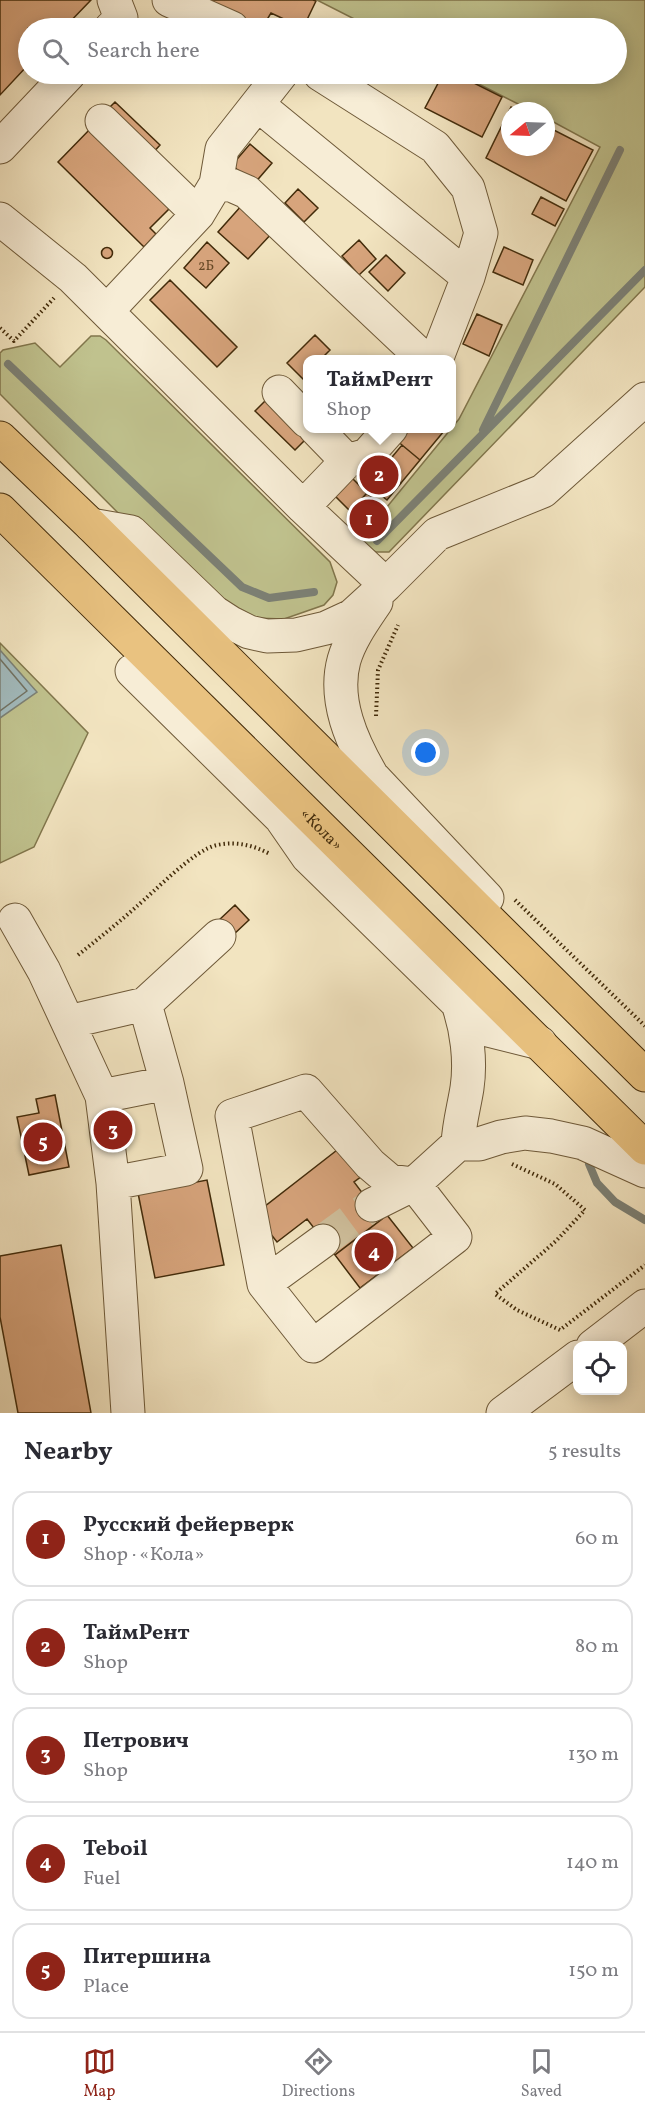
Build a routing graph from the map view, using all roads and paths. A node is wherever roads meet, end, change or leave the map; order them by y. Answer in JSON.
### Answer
{"nodes":[{"id":1,"x":114,"y":0,"type":"edge"},
{"id":2,"x":169,"y":0,"type":"edge"},
{"id":3,"x":121,"y":18,"type":"edge"},
{"id":4,"x":210,"y":18,"type":"edge"},
{"id":5,"x":60,"y":84,"type":"edge"},
{"id":6,"x":274,"y":84,"type":"edge"},
{"id":7,"x":336,"y":84,"type":"edge"},
{"id":8,"x":258,"y":105,"type":"junction"},
{"id":9,"x":102,"y":121,"type":"dead end"},
{"id":10,"x":0,"y":147,"type":"edge"},
{"id":11,"x":216,"y":184,"type":"junction"},
{"id":12,"x":198,"y":214,"type":"junction"},
{"id":13,"x":0,"y":219,"type":"edge"},
{"id":14,"x":468,"y":277,"type":"junction"},
{"id":15,"x":73,"y":278,"type":"junction"},
{"id":16,"x":107,"y":311,"type":"junction"},
{"id":17,"x":0,"y":328,"type":"edge"},
{"id":18,"x":420,"y":355,"type":"edge"},
{"id":19,"x":438,"y":355,"type":"edge"},
{"id":20,"x":279,"y":392,"type":"dead end"},
{"id":21,"x":645,"y":399,"type":"edge"},
{"id":22,"x":303,"y":417,"type":"edge"},
{"id":23,"x":319,"y":433,"type":"edge"},
{"id":24,"x":387,"y":433,"type":"edge"},
{"id":25,"x":0,"y":438,"type":"edge"},
{"id":26,"x":347,"y":461,"type":"junction"},
{"id":27,"x":303,"y":507,"type":"junction"},
{"id":28,"x":0,"y":510,"type":"edge"},
{"id":29,"x":91,"y":525,"type":"junction"},
{"id":30,"x":386,"y":585,"type":"junction"},
{"id":31,"x":132,"y":671,"type":"dead end"},
{"id":32,"x":376,"y":722,"type":"dead end"},
{"id":33,"x":277,"y":858,"type":"dead end"},
{"id":34,"x":512,"y":897,"type":"dead end"},
{"id":35,"x":15,"y":920,"type":"dead end"},
{"id":36,"x":496,"y":927,"type":"junction"},
{"id":37,"x":219,"y":936,"type":"dead end"},
{"id":38,"x":78,"y":955,"type":"dead end"},
{"id":39,"x":145,"y":1004,"type":"junction"},
{"id":40,"x":458,"y":1004,"type":"junction"},
{"id":41,"x":68,"y":1022,"type":"junction"},
{"id":42,"x":645,"y":1026,"type":"edge"},
{"id":43,"x":540,"y":1043,"type":"junction"},
{"id":44,"x":645,"y":1075,"type":"edge"},
{"id":45,"x":166,"y":1083,"type":"junction"},
{"id":46,"x":102,"y":1096,"type":"junction"},
{"id":47,"x":458,"y":1144,"type":"junction"},
{"id":48,"x":645,"y":1148,"type":"edge"},
{"id":49,"x":511,"y":1164,"type":"dead end"},
{"id":50,"x":645,"y":1171,"type":"edge"},
{"id":51,"x":113,"y":1183,"type":"junction"},
{"id":52,"x":414,"y":1184,"type":"junction"},
{"id":53,"x":372,"y":1205,"type":"tunnel mouth"},
{"id":54,"x":323,"y":1241,"type":"tunnel mouth"},
{"id":55,"x":645,"y":1265,"type":"edge"},
{"id":56,"x":264,"y":1284,"type":"junction"},
{"id":57,"x":645,"y":1306,"type":"edge"},
{"id":58,"x":602,"y":1339,"type":"edge"},
{"id":59,"x":573,"y":1361,"type":"edge"},
{"id":60,"x":128,"y":1413,"type":"edge"},
{"id":61,"x":503,"y":1413,"type":"edge"}],
"edges":[{"from":1,"to":3,"type":"street"},
{"from":2,"to":4,"type":"street"},
{"from":5,"to":10,"type":"street"},
{"from":6,"to":8,"type":"street"},
{"from":7,"to":14,"type":"street"},
{"from":8,"to":11,"type":"street"},
{"from":8,"to":14,"type":"street"},
{"from":9,"to":12,"type":"street"},
{"from":11,"to":12,"type":"street"},
{"from":11,"to":18,"type":"street"},
{"from":12,"to":16,"type":"street"},
{"from":13,"to":15,"type":"street"},
{"from":14,"to":19,"type":"street"},
{"from":15,"to":16,"type":"street"},
{"from":15,"to":17,"type":"path"},
{"from":16,"to":27,"type":"street"},
{"from":20,"to":22,"type":"street"},
{"from":21,"to":30,"type":"street"},
{"from":23,"to":26,"type":"street"},
{"from":24,"to":26,"type":"street"},
{"from":25,"to":29,"type":"main road"},
{"from":26,"to":27,"type":"street"},
{"from":27,"to":30,"type":"street"},
{"from":28,"to":43,"type":"main road","name":"«Кола»"},
{"from":29,"to":30,"type":"street"},
{"from":29,"to":36,"type":"main road"},
{"from":30,"to":32,"type":"path"},
{"from":30,"to":36,"type":"street"},
{"from":31,"to":40,"type":"street"},
{"from":33,"to":38,"type":"path"},
{"from":34,"to":42,"type":"path"},
{"from":35,"to":41,"type":"street"},
{"from":36,"to":44,"type":"main road"},
{"from":37,"to":39,"type":"street"},
{"from":39,"to":41,"type":"street"},
{"from":39,"to":45,"type":"street"},
{"from":40,"to":43,"type":"street"},
{"from":40,"to":47,"type":"street"},
{"from":41,"to":46,"type":"street"},
{"from":43,"to":48,"type":"main road","name":"«Кола»"},
{"from":45,"to":46,"type":"street"},
{"from":45,"to":51,"type":"street"},
{"from":46,"to":51,"type":"street"},
{"from":47,"to":50,"type":"street"},
{"from":47,"to":52,"type":"street"},
{"from":49,"to":55,"type":"path"},
{"from":51,"to":60,"type":"street"},
{"from":52,"to":53,"type":"street"},
{"from":52,"to":56,"type":"street"},
{"from":52,"to":56,"type":"street"},
{"from":54,"to":56,"type":"street"},
{"from":57,"to":58,"type":"street"},
{"from":59,"to":61,"type":"street"}]}
